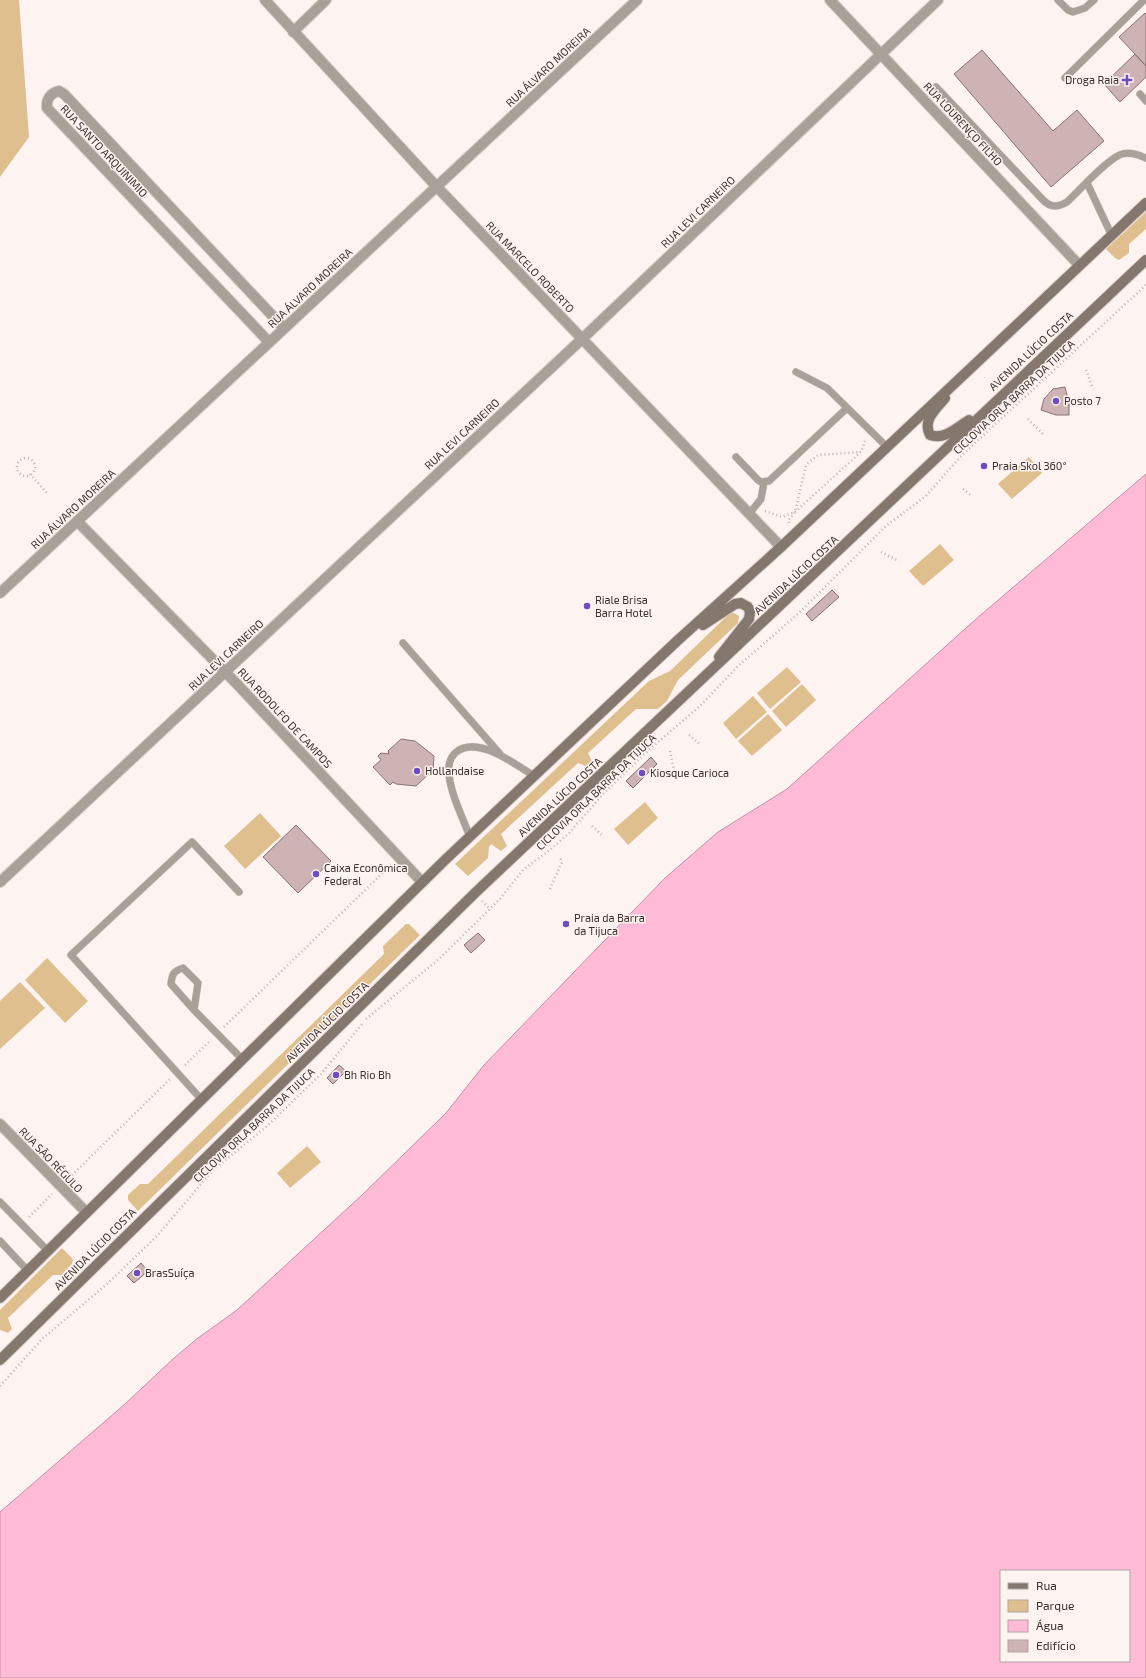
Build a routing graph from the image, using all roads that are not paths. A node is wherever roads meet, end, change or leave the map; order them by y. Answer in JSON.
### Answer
{"nodes":[{"id":1,"x":265,"y":0,"type":"edge"},
{"id":2,"x":326,"y":0,"type":"edge"},
{"id":3,"x":637,"y":0,"type":"edge"},
{"id":4,"x":830,"y":0,"type":"edge"},
{"id":5,"x":938,"y":0,"type":"edge"},
{"id":6,"x":1058,"y":0,"type":"edge"},
{"id":7,"x":1094,"y":0,"type":"edge"},
{"id":8,"x":1144,"y":0,"type":"edge"},
{"id":9,"x":293,"y":32,"type":"junction"},
{"id":10,"x":881,"y":53,"type":"junction"},
{"id":11,"x":1065,"y":78,"type":"dead end"},
{"id":12,"x":936,"y":87,"type":"dead end"},
{"id":13,"x":1140,"y":94,"type":"dead end"},
{"id":14,"x":1146,"y":101,"type":"edge"},
{"id":15,"x":1146,"y":158,"type":"edge"},
{"id":16,"x":1087,"y":183,"type":"junction"},
{"id":17,"x":437,"y":187,"type":"junction"},
{"id":18,"x":1146,"y":202,"type":"edge"},
{"id":19,"x":1111,"y":234,"type":"junction"},
{"id":20,"x":1146,"y":260,"type":"edge"},
{"id":21,"x":1079,"y":265,"type":"junction"},
{"id":22,"x":284,"y":328,"type":"junction"},
{"id":23,"x":582,"y":339,"type":"junction"},
{"id":24,"x":269,"y":342,"type":"junction"},
{"id":25,"x":796,"y":372,"type":"dead end"},
{"id":26,"x":965,"y":373,"type":"junction"},
{"id":27,"x":992,"y":404,"type":"junction"},
{"id":28,"x":847,"y":408,"type":"junction"},
{"id":29,"x":886,"y":446,"type":"junction"},
{"id":30,"x":736,"y":457,"type":"dead end"},
{"id":31,"x":764,"y":482,"type":"junction"},
{"id":32,"x":749,"y":514,"type":"junction"},
{"id":33,"x":77,"y":521,"type":"junction"},
{"id":34,"x":781,"y":547,"type":"junction"},
{"id":35,"x":0,"y":593,"type":"edge"},
{"id":36,"x":677,"y":641,"type":"junction"},
{"id":37,"x":403,"y":643,"type":"dead end"},
{"id":38,"x":225,"y":672,"type":"junction"},
{"id":39,"x":698,"y":684,"type":"junction"},
{"id":40,"x":500,"y":754,"type":"junction"},
{"id":41,"x":534,"y":776,"type":"junction"},
{"id":42,"x":470,"y":837,"type":"junction"},
{"id":43,"x":0,"y":882,"type":"edge"},
{"id":44,"x":422,"y":882,"type":"junction"},
{"id":45,"x":239,"y":892,"type":"dead end"},
{"id":46,"x":194,"y":1010,"type":"junction"},
{"id":47,"x":242,"y":1058,"type":"junction"},
{"id":48,"x":201,"y":1099,"type":"junction"},
{"id":49,"x":0,"y":1124,"type":"edge"},
{"id":50,"x":0,"y":1202,"type":"edge"},
{"id":51,"x":86,"y":1212,"type":"junction"},
{"id":52,"x":0,"y":1241,"type":"edge"},
{"id":53,"x":47,"y":1250,"type":"junction"},
{"id":54,"x":28,"y":1271,"type":"junction"},
{"id":55,"x":0,"y":1298,"type":"edge"},
{"id":56,"x":0,"y":1360,"type":"edge"}],
"edges":[{"from":1,"to":9,"type":"street","name":"RUA MARCELO ROBERTO"},
{"from":2,"to":9,"type":"street"},
{"from":3,"to":17,"type":"street","name":"RUA ÁLVARO MOREIRA"},
{"from":4,"to":10,"type":"street","name":"RUA LOURENÇO FILHO"},
{"from":5,"to":10,"type":"street","name":"RUA LEVI CARNEIRO"},
{"from":6,"to":7,"type":"lane"},
{"from":8,"to":11,"type":"lane"},
{"from":9,"to":17,"type":"street","name":"RUA MARCELO ROBERTO"},
{"from":10,"to":21,"type":"street","name":"RUA LOURENÇO FILHO"},
{"from":10,"to":23,"type":"street","name":"RUA LEVI CARNEIRO"},
{"from":12,"to":16,"type":"lane"},
{"from":13,"to":14,"type":"lane"},
{"from":15,"to":16,"type":"lane"},
{"from":16,"to":19,"type":"lane"},
{"from":17,"to":22,"type":"street","name":"RUA ÁLVARO MOREIRA"},
{"from":17,"to":23,"type":"street","name":"RUA MARCELO ROBERTO"},
{"from":18,"to":19,"type":"main road"},
{"from":19,"to":21,"type":"main road"},
{"from":20,"to":27,"type":"main road","name":"AVENIDA LÚCIO COSTA"},
{"from":21,"to":26,"type":"main road"},
{"from":22,"to":24,"type":"street","name":"RUA ÁLVARO MOREIRA"},
{"from":22,"to":24,"type":"street","name":"RUA SANTO ARQUINIMIO"},
{"from":23,"to":32,"type":"street","name":"RUA MARCELO ROBERTO"},
{"from":23,"to":38,"type":"street","name":"RUA LEVI CARNEIRO"},
{"from":24,"to":33,"type":"street","name":"RUA ÁLVARO MOREIRA"},
{"from":25,"to":28,"type":"lane"},
{"from":26,"to":27,"type":"main road"},
{"from":26,"to":29,"type":"main road"},
{"from":27,"to":39,"type":"main road","name":"AVENIDA LÚCIO COSTA"},
{"from":28,"to":29,"type":"lane"},
{"from":28,"to":31,"type":"lane"},
{"from":29,"to":34,"type":"main road"},
{"from":30,"to":31,"type":"lane"},
{"from":31,"to":32,"type":"lane"},
{"from":32,"to":34,"type":"street","name":"RUA MARCELO ROBERTO"},
{"from":33,"to":35,"type":"street","name":"RUA ÁLVARO MOREIRA"},
{"from":33,"to":38,"type":"street","name":"RUA RODOLFO DE CAMPOS"},
{"from":34,"to":36,"type":"main road"},
{"from":36,"to":39,"type":"main road"},
{"from":36,"to":41,"type":"main road"},
{"from":37,"to":40,"type":"lane"},
{"from":38,"to":43,"type":"street","name":"RUA LEVI CARNEIRO"},
{"from":38,"to":44,"type":"street","name":"RUA RODOLFO DE CAMPOS"},
{"from":39,"to":56,"type":"main road","name":"AVENIDA LÚCIO COSTA"},
{"from":40,"to":41,"type":"lane"},
{"from":40,"to":42,"type":"lane"},
{"from":41,"to":42,"type":"main road"},
{"from":42,"to":44,"type":"main road"},
{"from":44,"to":47,"type":"main road"},
{"from":45,"to":48,"type":"lane"},
{"from":46,"to":46,"type":"lane"},
{"from":46,"to":47,"type":"lane"},
{"from":47,"to":48,"type":"main road"},
{"from":48,"to":51,"type":"main road"},
{"from":49,"to":51,"type":"street","name":"RUA SÃO RÉGULO"},
{"from":50,"to":53,"type":"lane"},
{"from":51,"to":53,"type":"main road"},
{"from":52,"to":54,"type":"lane"},
{"from":53,"to":54,"type":"main road"},
{"from":54,"to":55,"type":"main road"}]}
